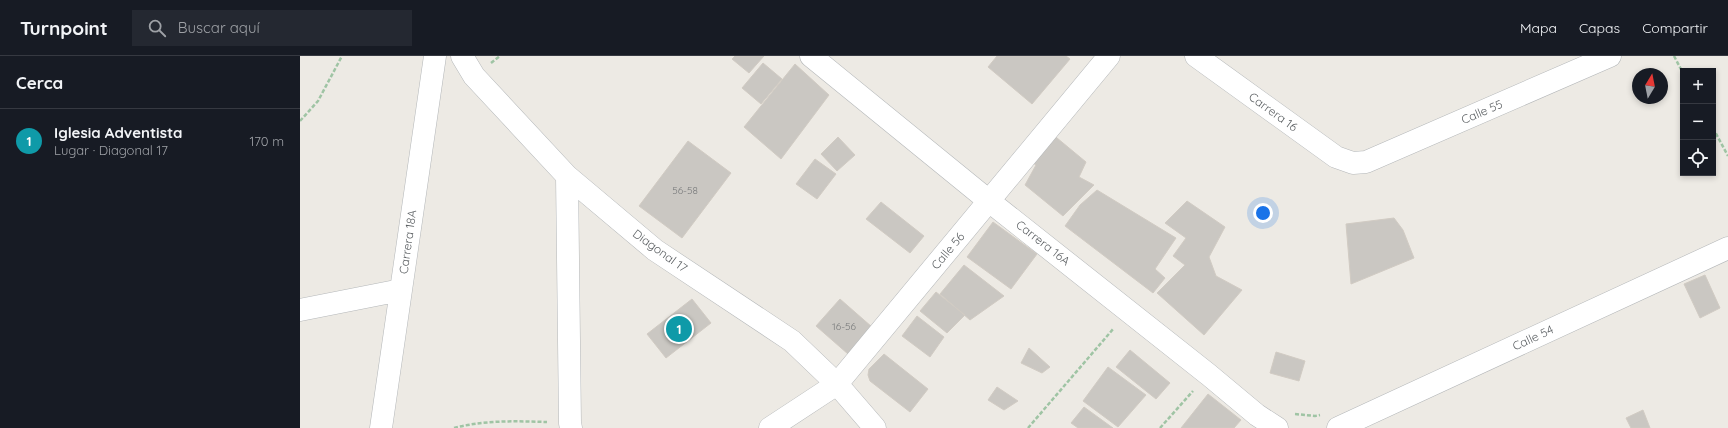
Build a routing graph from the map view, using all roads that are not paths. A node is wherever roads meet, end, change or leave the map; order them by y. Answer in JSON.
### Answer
{"nodes":[{"id":1,"x":435,"y":56,"type":"edge"},
{"id":2,"x":462,"y":56,"type":"edge"},
{"id":3,"x":811,"y":56,"type":"edge"},
{"id":4,"x":1109,"y":56,"type":"edge"},
{"id":5,"x":1196,"y":56,"type":"edge"},
{"id":6,"x":1610,"y":56,"type":"edge"},
{"id":7,"x":1353,"y":163,"type":"joint"},
{"id":8,"x":567,"y":176,"type":"junction"},
{"id":9,"x":989,"y":201,"type":"junction"},
{"id":10,"x":1728,"y":248,"type":"edge"},
{"id":11,"x":401,"y":290,"type":"junction"},
{"id":12,"x":300,"y":310,"type":"edge"},
{"id":13,"x":837,"y":384,"type":"junction"},
{"id":14,"x":1283,"y":420,"type":"edge"},
{"id":15,"x":1330,"y":421,"type":"edge"},
{"id":16,"x":570,"y":426,"type":"edge"},
{"id":17,"x":381,"y":428,"type":"edge"},
{"id":18,"x":770,"y":428,"type":"edge"},
{"id":19,"x":875,"y":428,"type":"edge"}],
"edges":[{"from":1,"to":11,"type":"street","name":"Carrera 18A"},
{"from":2,"to":8,"type":"street","name":"Diagonal 17"},
{"from":3,"to":9,"type":"street","name":"Carrera 16A"},
{"from":4,"to":9,"type":"street","name":"Calle 56"},
{"from":5,"to":7,"type":"street","name":"Carrera 16"},
{"from":6,"to":7,"type":"street","name":"Calle 55"},
{"from":8,"to":13,"type":"street","name":"Diagonal 17"},
{"from":8,"to":16,"type":"street"},
{"from":9,"to":13,"type":"street","name":"Calle 56"},
{"from":9,"to":14,"type":"street","name":"Carrera 16A"},
{"from":10,"to":15,"type":"street","name":"Calle 54"},
{"from":11,"to":12,"type":"street"},
{"from":11,"to":17,"type":"street","name":"Carrera 18A"},
{"from":13,"to":18,"type":"street","name":"Calle 56"},
{"from":13,"to":19,"type":"street","name":"Diagonal 17"}]}
